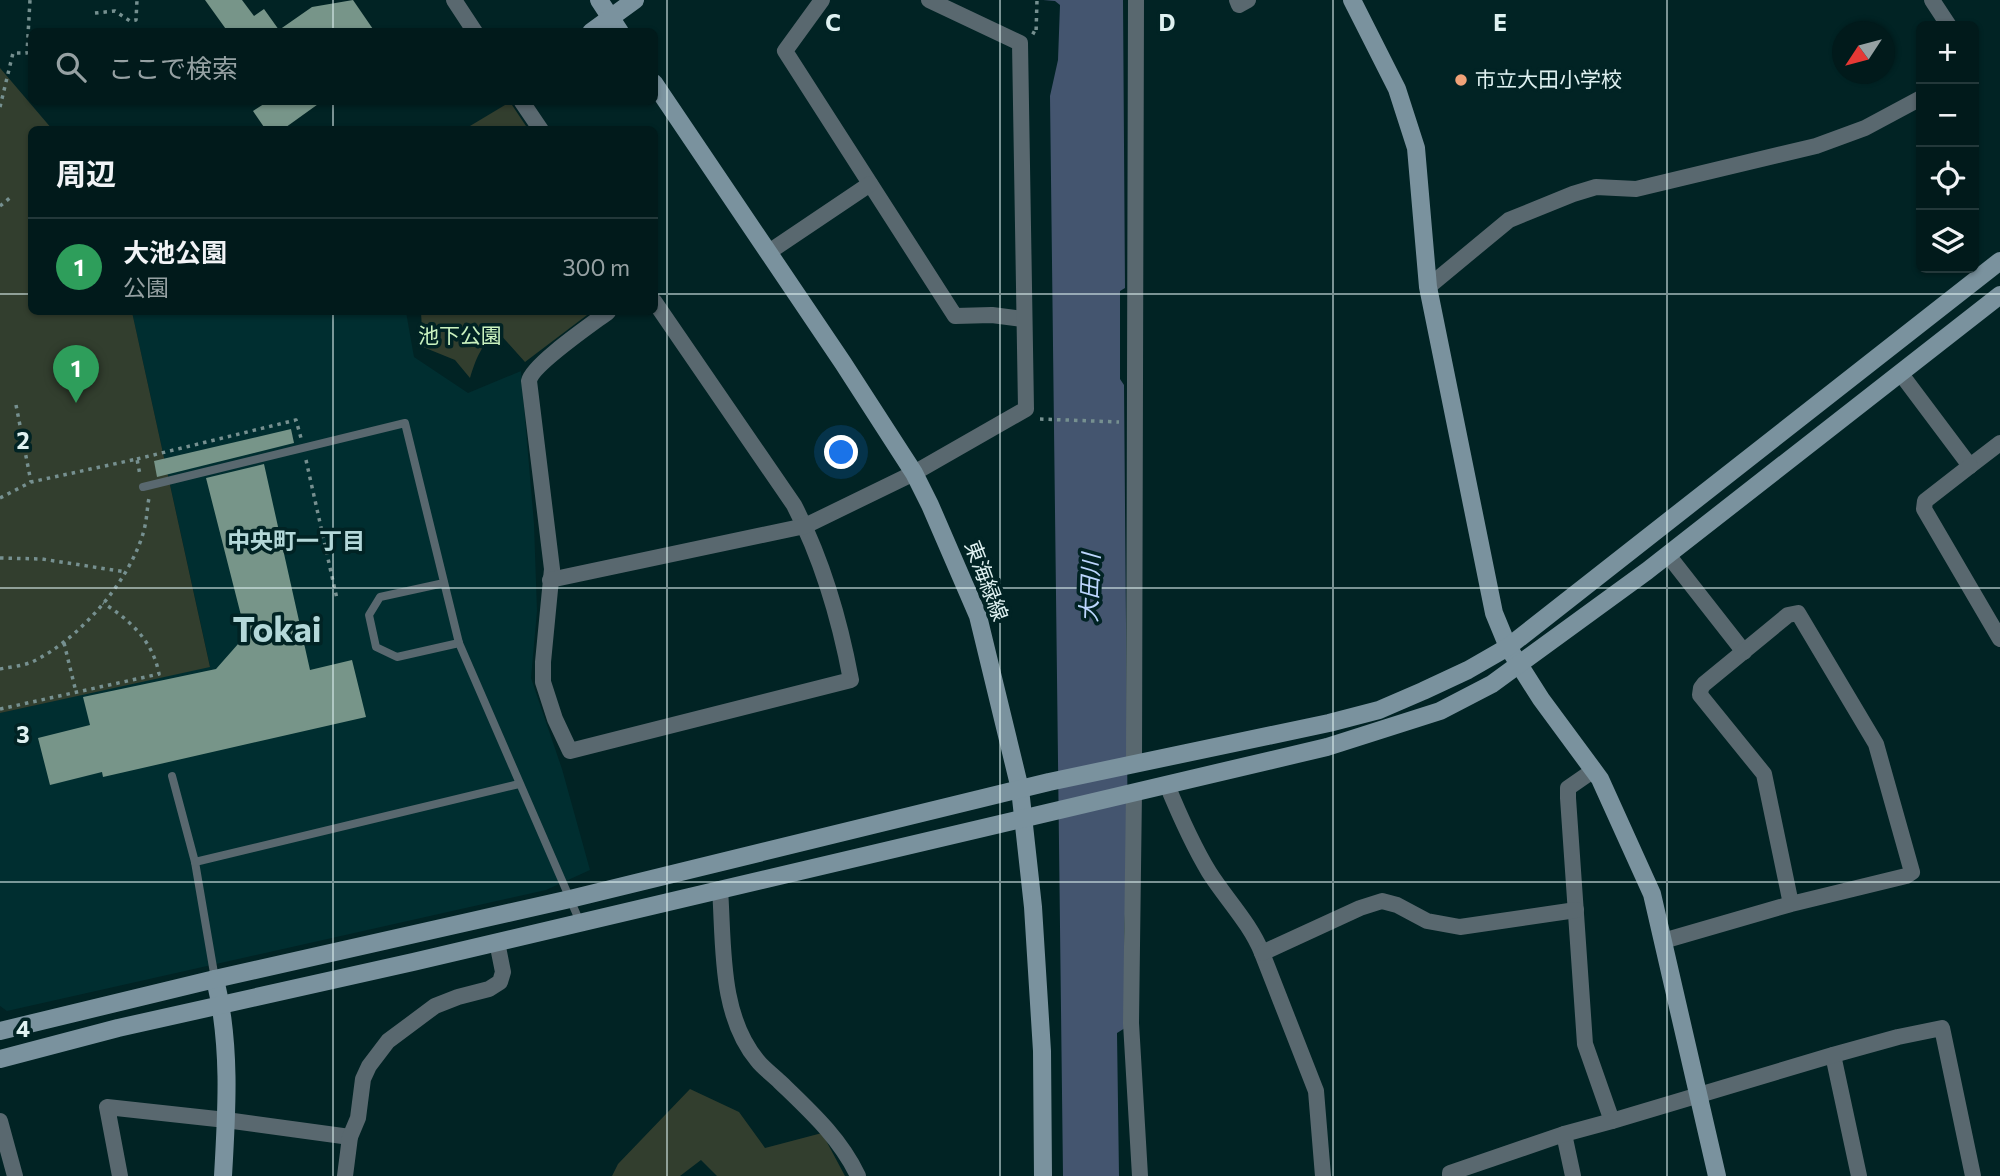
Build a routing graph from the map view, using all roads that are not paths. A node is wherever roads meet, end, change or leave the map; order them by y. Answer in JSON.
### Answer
{"nodes":[{"id":1,"x":454,"y":0,"type":"edge"},
{"id":2,"x":599,"y":0,"type":"edge"},
{"id":3,"x":635,"y":0,"type":"edge"},
{"id":4,"x":822,"y":0,"type":"edge"},
{"id":5,"x":929,"y":0,"type":"edge"},
{"id":6,"x":1136,"y":0,"type":"edge"},
{"id":7,"x":1237,"y":0,"type":"edge"},
{"id":8,"x":1248,"y":0,"type":"edge"},
{"id":9,"x":1353,"y":0,"type":"edge"},
{"id":10,"x":1932,"y":0,"type":"edge"},
{"id":11,"x":1946,"y":21,"type":"edge"},
{"id":12,"x":615,"y":24,"type":"edge"},
{"id":13,"x":472,"y":28,"type":"edge"},
{"id":14,"x":658,"y":89,"type":"edge"},
{"id":15,"x":1916,"y":101,"type":"edge"},
{"id":16,"x":524,"y":105,"type":"edge"},
{"id":17,"x":538,"y":126,"type":"edge"},
{"id":18,"x":870,"y":184,"type":"junction"},
{"id":19,"x":769,"y":252,"type":"junction"},
{"id":20,"x":2000,"y":261,"type":"edge"},
{"id":21,"x":1428,"y":287,"type":"junction"},
{"id":22,"x":2000,"y":295,"type":"edge"},
{"id":23,"x":658,"y":307,"type":"edge"},
{"id":24,"x":604,"y":315,"type":"edge"},
{"id":25,"x":1023,"y":319,"type":"junction"},
{"id":26,"x":1901,"y":374,"type":"junction"},
{"id":27,"x":2000,"y":443,"type":"edge"},
{"id":28,"x":1970,"y":466,"type":"junction"},
{"id":29,"x":914,"y":473,"type":"junction"},
{"id":30,"x":147,"y":486,"type":"road end"},
{"id":31,"x":805,"y":526,"type":"junction"},
{"id":32,"x":1668,"y":555,"type":"junction"},
{"id":33,"x":550,"y":580,"type":"junction"},
{"id":34,"x":444,"y":583,"type":"junction"},
{"id":35,"x":2000,"y":639,"type":"edge"},
{"id":36,"x":459,"y":643,"type":"junction"},
{"id":37,"x":1508,"y":647,"type":"junction"},
{"id":38,"x":1744,"y":652,"type":"junction"},
{"id":39,"x":1519,"y":664,"type":"junction"},
{"id":40,"x":1130,"y":765,"type":"junction"},
{"id":41,"x":1594,"y":771,"type":"junction"},
{"id":42,"x":172,"y":776,"type":"dead end"},
{"id":43,"x":519,"y":784,"type":"junction"},
{"id":44,"x":1167,"y":785,"type":"junction"},
{"id":45,"x":1020,"y":789,"type":"junction"},
{"id":46,"x":1130,"y":793,"type":"junction"},
{"id":47,"x":1023,"y":818,"type":"junction"},
{"id":48,"x":195,"y":862,"type":"junction"},
{"id":49,"x":720,"y":889,"type":"junction"},
{"id":50,"x":570,"y":899,"type":"junction"},
{"id":51,"x":1791,"y":904,"type":"junction"},
{"id":52,"x":1576,"y":910,"type":"junction"},
{"id":53,"x":580,"y":922,"type":"junction"},
{"id":54,"x":1663,"y":941,"type":"junction"},
{"id":55,"x":497,"y":942,"type":"junction"},
{"id":56,"x":1262,"y":953,"type":"junction"},
{"id":57,"x":215,"y":979,"type":"junction"},
{"id":58,"x":221,"y":1005,"type":"junction"},
{"id":59,"x":1,"y":1029,"type":"edge"},
{"id":60,"x":1833,"y":1055,"type":"junction"},
{"id":61,"x":0,"y":1059,"type":"edge"},
{"id":62,"x":1700,"y":1095,"type":"junction"},
{"id":63,"x":226,"y":1119,"type":"junction"},
{"id":64,"x":0,"y":1121,"type":"edge"},
{"id":65,"x":1612,"y":1121,"type":"junction"},
{"id":66,"x":1564,"y":1133,"type":"junction"},
{"id":67,"x":350,"y":1137,"type":"junction"},
{"id":68,"x":15,"y":1176,"type":"edge"},
{"id":69,"x":120,"y":1176,"type":"edge"},
{"id":70,"x":223,"y":1176,"type":"edge"},
{"id":71,"x":345,"y":1176,"type":"edge"},
{"id":72,"x":858,"y":1176,"type":"edge"},
{"id":73,"x":1043,"y":1176,"type":"edge"},
{"id":74,"x":1140,"y":1176,"type":"edge"},
{"id":75,"x":1323,"y":1176,"type":"edge"},
{"id":76,"x":1450,"y":1176,"type":"edge"},
{"id":77,"x":1573,"y":1176,"type":"edge"},
{"id":78,"x":1717,"y":1176,"type":"edge"},
{"id":79,"x":1859,"y":1176,"type":"edge"},
{"id":80,"x":1973,"y":1176,"type":"edge"}],
"edges":[{"from":1,"to":13,"type":"street"},
{"from":2,"to":12,"type":"street"},
{"from":3,"to":12,"type":"street"},
{"from":4,"to":18,"type":"street"},
{"from":5,"to":25,"type":"street"},
{"from":6,"to":40,"type":"street"},
{"from":7,"to":8,"type":"street"},
{"from":9,"to":21,"type":"street"},
{"from":10,"to":11,"type":"street"},
{"from":14,"to":19,"type":"street","name":"東海緑線"},
{"from":15,"to":21,"type":"street"},
{"from":16,"to":17,"type":"street"},
{"from":18,"to":19,"type":"street"},
{"from":18,"to":25,"type":"street"},
{"from":19,"to":29,"type":"street","name":"東海緑線"},
{"from":20,"to":37,"type":"street"},
{"from":21,"to":37,"type":"street"},
{"from":22,"to":26,"type":"street"},
{"from":23,"to":31,"type":"street"},
{"from":24,"to":33,"type":"street"},
{"from":25,"to":29,"type":"street"},
{"from":26,"to":28,"type":"street"},
{"from":26,"to":32,"type":"street"},
{"from":27,"to":28,"type":"street"},
{"from":28,"to":35,"type":"street"},
{"from":29,"to":31,"type":"street"},
{"from":29,"to":45,"type":"street","name":"東海緑線"},
{"from":30,"to":34,"type":"lane"},
{"from":31,"to":33,"type":"street"},
{"from":31,"to":33,"type":"street"},
{"from":32,"to":38,"type":"street"},
{"from":32,"to":39,"type":"street"},
{"from":34,"to":36,"type":"lane"},
{"from":34,"to":36,"type":"lane"},
{"from":36,"to":43,"type":"lane"},
{"from":37,"to":39,"type":"street"},
{"from":37,"to":40,"type":"street"},
{"from":38,"to":51,"type":"street"},
{"from":38,"to":51,"type":"street"},
{"from":39,"to":41,"type":"street"},
{"from":39,"to":44,"type":"street"},
{"from":40,"to":45,"type":"street"},
{"from":41,"to":52,"type":"street"},
{"from":41,"to":54,"type":"street"},
{"from":42,"to":48,"type":"lane"},
{"from":43,"to":48,"type":"lane"},
{"from":43,"to":50,"type":"lane"},
{"from":44,"to":46,"type":"street"},
{"from":44,"to":56,"type":"street"},
{"from":45,"to":47,"type":"street","name":"東海緑線"},
{"from":45,"to":50,"type":"street"},
{"from":46,"to":47,"type":"street"},
{"from":46,"to":74,"type":"street"},
{"from":47,"to":49,"type":"street"},
{"from":47,"to":73,"type":"street","name":"東海緑線"},
{"from":48,"to":57,"type":"lane"},
{"from":49,"to":53,"type":"street"},
{"from":49,"to":72,"type":"street"},
{"from":50,"to":53,"type":"lane"},
{"from":50,"to":57,"type":"street"},
{"from":51,"to":54,"type":"street"},
{"from":52,"to":56,"type":"street"},
{"from":52,"to":65,"type":"street"},
{"from":53,"to":55,"type":"street"},
{"from":54,"to":62,"type":"street"},
{"from":55,"to":58,"type":"street"},
{"from":55,"to":67,"type":"street"},
{"from":56,"to":75,"type":"street"},
{"from":57,"to":58,"type":"street"},
{"from":57,"to":59,"type":"street"},
{"from":58,"to":61,"type":"street"},
{"from":58,"to":63,"type":"street"},
{"from":60,"to":62,"type":"street"},
{"from":60,"to":79,"type":"street"},
{"from":60,"to":80,"type":"street"},
{"from":62,"to":65,"type":"street"},
{"from":62,"to":78,"type":"street"},
{"from":63,"to":67,"type":"street"},
{"from":63,"to":69,"type":"street"},
{"from":63,"to":70,"type":"street"},
{"from":64,"to":68,"type":"street"},
{"from":65,"to":66,"type":"street"},
{"from":66,"to":76,"type":"street"},
{"from":66,"to":77,"type":"street"},
{"from":67,"to":71,"type":"street"}]}
